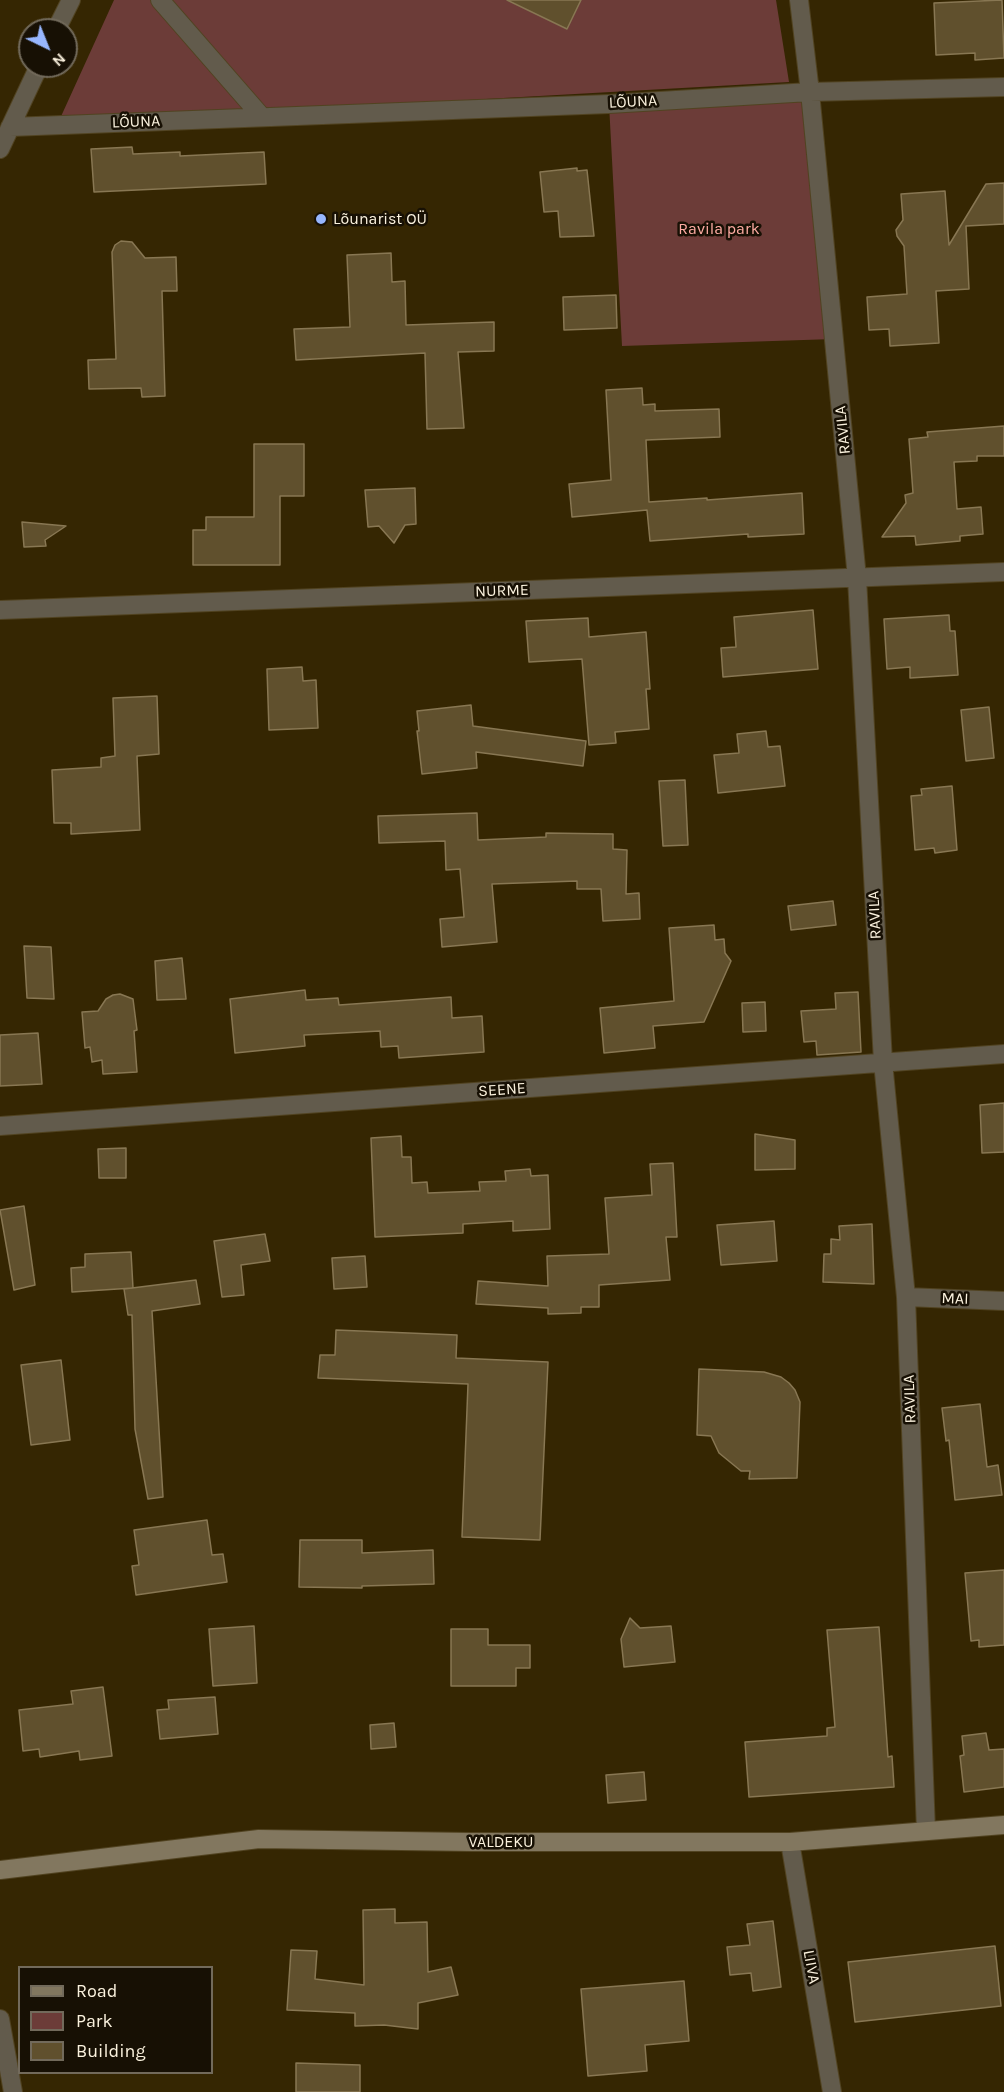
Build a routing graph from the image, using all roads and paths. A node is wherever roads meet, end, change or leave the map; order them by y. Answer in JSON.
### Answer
{"nodes":[{"id":1,"x":70,"y":0,"type":"edge"},
{"id":2,"x":160,"y":0,"type":"edge"},
{"id":3,"x":799,"y":0,"type":"edge"},
{"id":4,"x":62,"y":18,"type":"edge"},
{"id":5,"x":33,"y":78,"type":"edge"},
{"id":6,"x":1004,"y":87,"type":"edge"},
{"id":7,"x":810,"y":92,"type":"junction"},
{"id":8,"x":262,"y":117,"type":"junction"},
{"id":9,"x":10,"y":127,"type":"junction"},
{"id":10,"x":0,"y":149,"type":"edge"},
{"id":11,"x":1004,"y":572,"type":"edge"},
{"id":12,"x":857,"y":578,"type":"junction"},
{"id":13,"x":0,"y":610,"type":"edge"},
{"id":14,"x":1004,"y":1054,"type":"edge"},
{"id":15,"x":883,"y":1062,"type":"junction"},
{"id":16,"x":0,"y":1126,"type":"edge"},
{"id":17,"x":906,"y":1297,"type":"junction"},
{"id":18,"x":1004,"y":1301,"type":"edge"},
{"id":19,"x":1004,"y":1825,"type":"edge"},
{"id":20,"x":926,"y":1831,"type":"junction"},
{"id":21,"x":790,"y":1842,"type":"junction"},
{"id":22,"x":0,"y":1869,"type":"edge"},
{"id":23,"x":0,"y":2019,"type":"edge"},
{"id":24,"x":13,"y":2092,"type":"edge"},
{"id":25,"x":832,"y":2092,"type":"edge"}],
"edges":[{"from":1,"to":4,"type":"street"},
{"from":2,"to":8,"type":"street"},
{"from":3,"to":7,"type":"street","name":"RAVILA"},
{"from":5,"to":9,"type":"street"},
{"from":6,"to":7,"type":"street","name":"LÕUNA"},
{"from":7,"to":8,"type":"street","name":"LÕUNA"},
{"from":7,"to":12,"type":"street","name":"RAVILA"},
{"from":8,"to":9,"type":"street","name":"LÕUNA"},
{"from":9,"to":10,"type":"street"},
{"from":11,"to":12,"type":"street","name":"NURME"},
{"from":12,"to":13,"type":"street","name":"NURME"},
{"from":12,"to":15,"type":"street","name":"RAVILA"},
{"from":14,"to":15,"type":"street","name":"SEENE"},
{"from":15,"to":16,"type":"street","name":"SEENE"},
{"from":15,"to":17,"type":"street","name":"RAVILA"},
{"from":17,"to":18,"type":"street","name":"MAI"},
{"from":17,"to":20,"type":"street","name":"RAVILA"},
{"from":19,"to":20,"type":"street","name":"VALDEKU"},
{"from":20,"to":21,"type":"street","name":"VALDEKU"},
{"from":21,"to":22,"type":"street","name":"VALDEKU"},
{"from":21,"to":25,"type":"street","name":"LIIVA"},
{"from":23,"to":24,"type":"street"}]}
